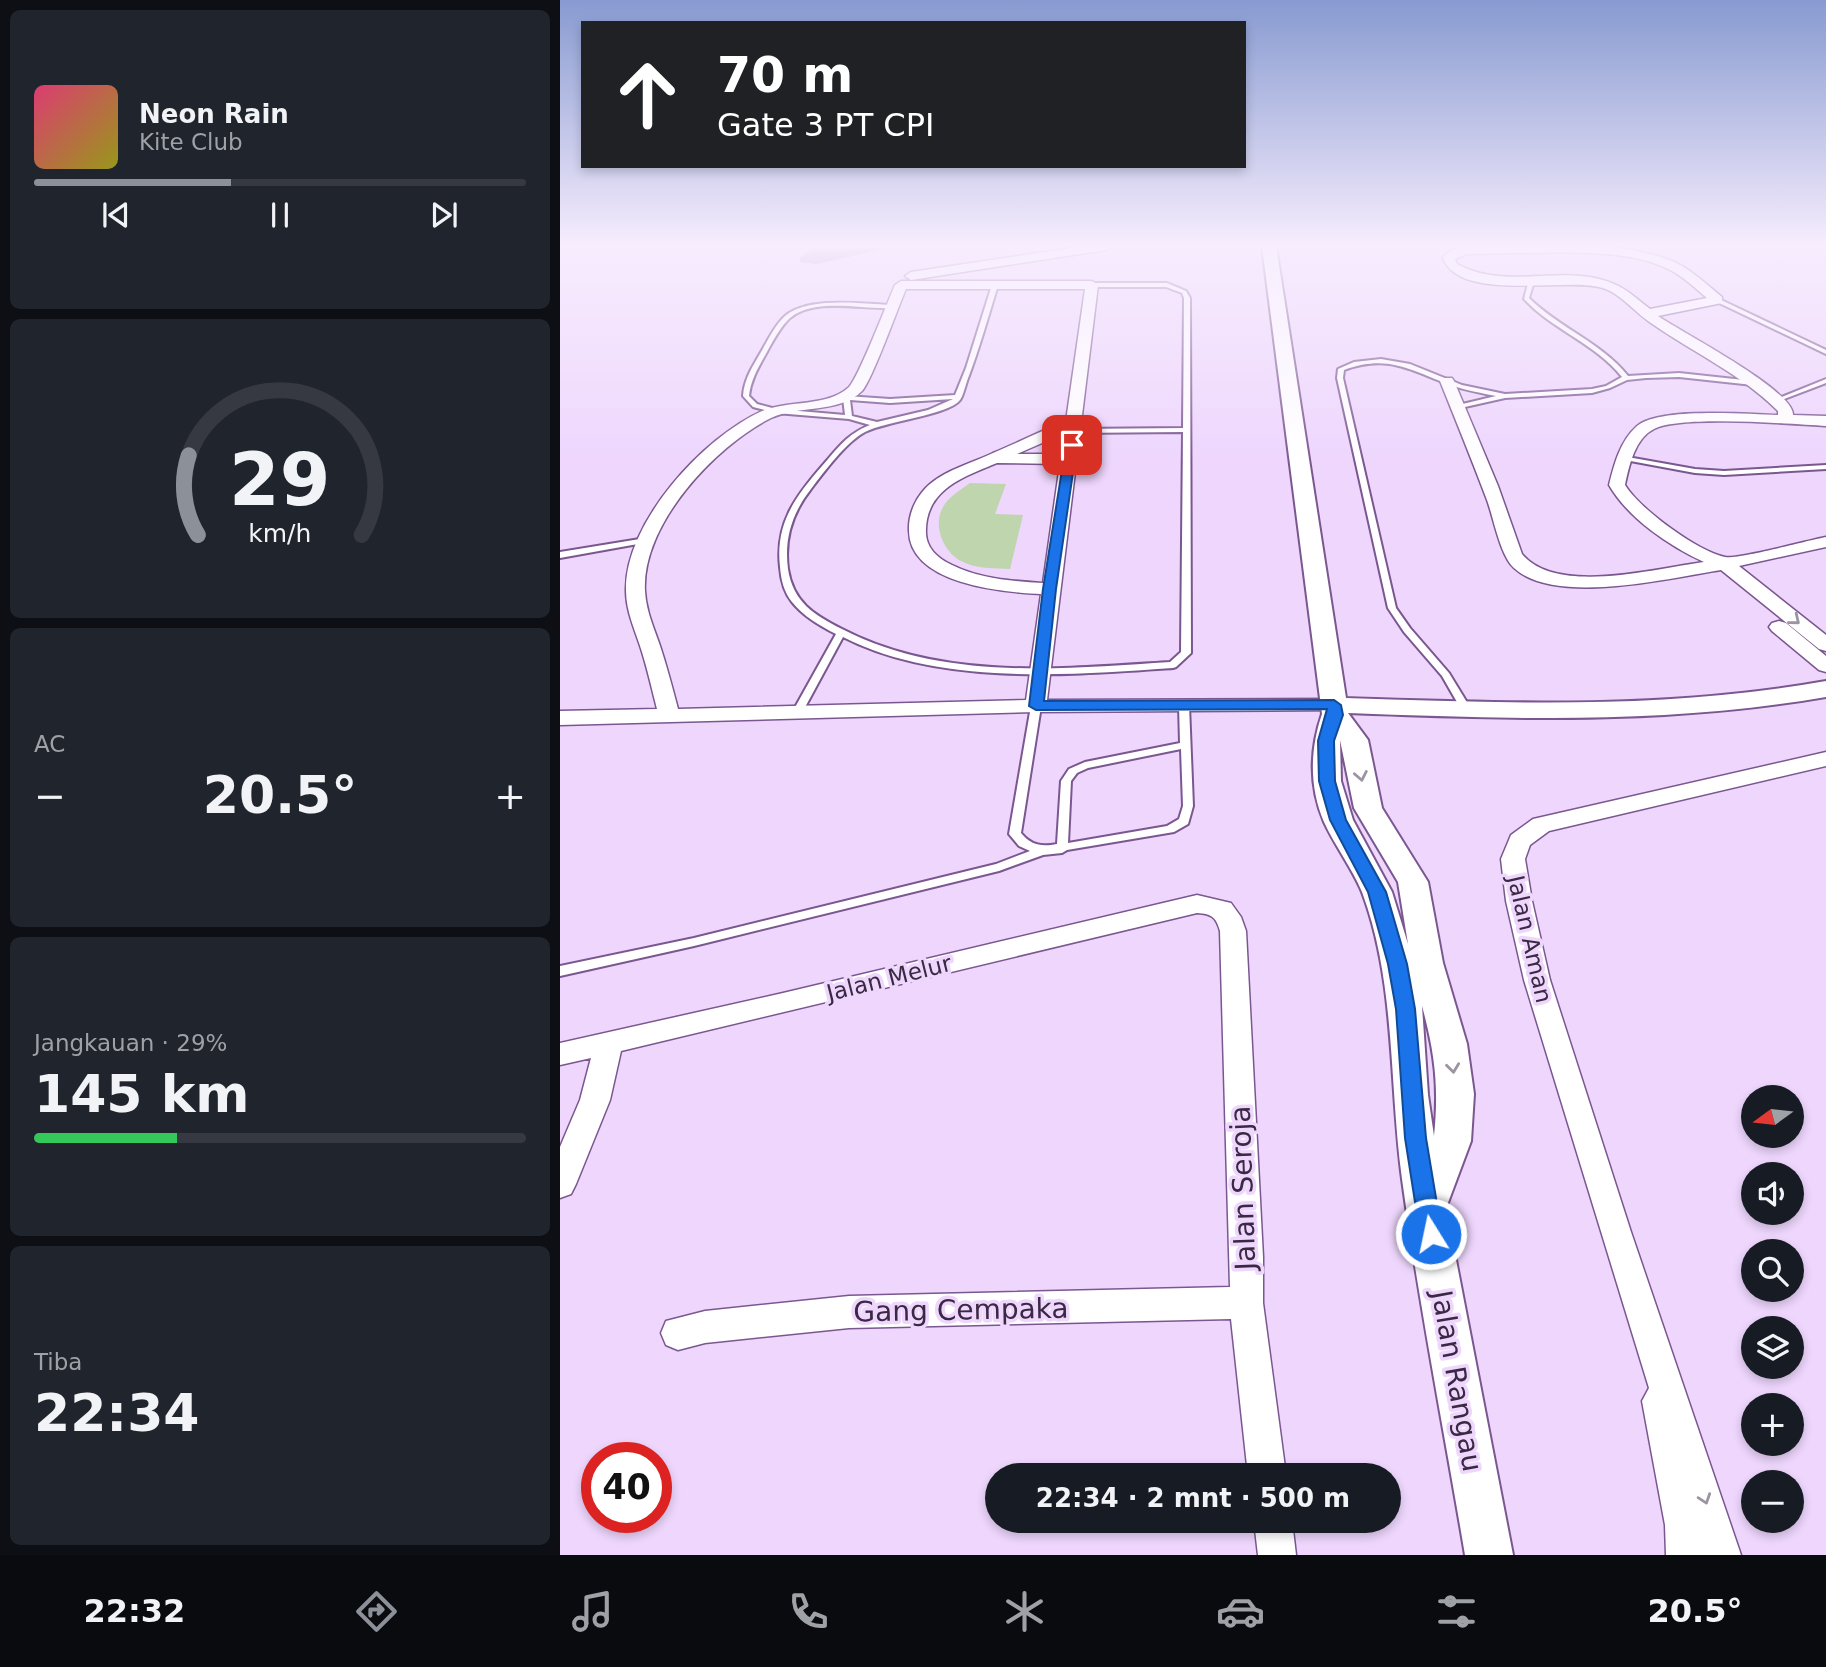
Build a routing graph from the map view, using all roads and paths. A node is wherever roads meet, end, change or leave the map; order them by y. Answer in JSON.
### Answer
{"nodes":[{"id":1,"x":787,"y":319,"type":"edge"},
{"id":2,"x":886,"y":319,"type":"edge"},
{"id":3,"x":984,"y":319,"type":"edge"},
{"id":4,"x":1088,"y":319,"type":"edge"},
{"id":5,"x":1187,"y":319,"type":"edge"},
{"id":6,"x":1279,"y":319,"type":"edge"},
{"id":7,"x":1550,"y":319,"type":"edge"},
{"id":8,"x":1653,"y":319,"type":"edge"},
{"id":9,"x":1756,"y":319,"type":"edge"},
{"id":10,"x":1826,"y":352,"type":"edge"},
{"id":11,"x":1626,"y":378,"type":"junction"},
{"id":12,"x":1826,"y":380,"type":"edge"},
{"id":13,"x":1447,"y":381,"type":"junction"},
{"id":14,"x":1759,"y":384,"type":"junction"},
{"id":15,"x":1505,"y":396,"type":"junction"},
{"id":16,"x":958,"y":397,"type":"junction"},
{"id":17,"x":846,"y":398,"type":"junction"},
{"id":18,"x":1777,"y":400,"type":"junction"},
{"id":19,"x":1456,"y":407,"type":"junction"},
{"id":20,"x":776,"y":411,"type":"junction"},
{"id":21,"x":849,"y":417,"type":"junction"},
{"id":22,"x":1785,"y":421,"type":"junction"},
{"id":23,"x":1826,"y":421,"type":"edge"},
{"id":24,"x":875,"y":424,"type":"junction"},
{"id":25,"x":1074,"y":427,"type":"junction"},
{"id":26,"x":1187,"y":430,"type":"junction"},
{"id":27,"x":1625,"y":458,"type":"junction"},
{"id":28,"x":993,"y":459,"type":"junction"},
{"id":29,"x":1070,"y":459,"type":"junction"},
{"id":30,"x":1826,"y":467,"type":"edge"},
{"id":31,"x":646,"y":540,"type":"junction"},
{"id":32,"x":1826,"y":542,"type":"edge"},
{"id":33,"x":1693,"y":550,"type":"joint"},
{"id":34,"x":560,"y":555,"type":"edge"},
{"id":35,"x":1716,"y":566,"type":"junction"},
{"id":36,"x":1050,"y":589,"type":"junction"},
{"id":37,"x":840,"y":634,"type":"junction"},
{"id":38,"x":1826,"y":645,"type":"edge"},
{"id":39,"x":1826,"y":666,"type":"edge"},
{"id":40,"x":1039,"y":669,"type":"junction"},
{"id":41,"x":1826,"y":689,"type":"edge"},
{"id":42,"x":1184,"y":705,"type":"junction"},
{"id":43,"x":1036,"y":706,"type":"junction"},
{"id":44,"x":1466,"y":709,"type":"junction"},
{"id":45,"x":1334,"y":710,"type":"junction"},
{"id":46,"x":798,"y":711,"type":"junction"},
{"id":47,"x":669,"y":713,"type":"junction"},
{"id":48,"x":560,"y":718,"type":"edge"},
{"id":49,"x":1186,"y":745,"type":"junction"},
{"id":50,"x":1826,"y":760,"type":"edge"},
{"id":51,"x":1062,"y":849,"type":"junction"},
{"id":52,"x":1041,"y":851,"type":"junction"},
{"id":53,"x":1218,"y":906,"type":"joint"},
{"id":54,"x":560,"y":971,"type":"edge"},
{"id":55,"x":609,"y":1044,"type":"junction"},
{"id":56,"x":560,"y":1054,"type":"edge"},
{"id":57,"x":560,"y":1184,"type":"edge"},
{"id":58,"x":1245,"y":1303,"type":"junction"},
{"id":59,"x":678,"y":1333,"type":"dead end"},
{"id":60,"x":1651,"y":1342,"type":"junction"},
{"id":61,"x":1265,"y":1463,"type":"edge"},
{"id":62,"x":1274,"y":1533,"type":"edge"},
{"id":63,"x":1277,"y":1555,"type":"edge"},
{"id":64,"x":1489,"y":1555,"type":"edge"},
{"id":65,"x":1685,"y":1555,"type":"edge"},
{"id":66,"x":1722,"y":1555,"type":"edge"}],
"edges":[{"from":1,"to":20,"type":"lane"},
{"from":2,"to":17,"type":"street"},
{"from":3,"to":16,"type":"lane"},
{"from":4,"to":25,"type":"street"},
{"from":5,"to":26,"type":"lane"},
{"from":6,"to":45,"type":"street"},
{"from":7,"to":11,"type":"lane"},
{"from":8,"to":14,"type":"street"},
{"from":9,"to":10,"type":"lane"},
{"from":11,"to":14,"type":"lane"},
{"from":11,"to":15,"type":"lane"},
{"from":12,"to":18,"type":"lane"},
{"from":13,"to":15,"type":"lane"},
{"from":13,"to":19,"type":"street"},
{"from":13,"to":44,"type":"lane"},
{"from":14,"to":18,"type":"street"},
{"from":15,"to":19,"type":"lane"},
{"from":16,"to":17,"type":"lane"},
{"from":16,"to":24,"type":"lane"},
{"from":17,"to":20,"type":"street"},
{"from":17,"to":21,"type":"lane"},
{"from":18,"to":22,"type":"street"},
{"from":19,"to":35,"type":"street"},
{"from":20,"to":21,"type":"lane"},
{"from":20,"to":31,"type":"street"},
{"from":21,"to":24,"type":"lane"},
{"from":22,"to":23,"type":"street"},
{"from":22,"to":27,"type":"street"},
{"from":24,"to":37,"type":"lane"},
{"from":25,"to":26,"type":"lane"},
{"from":25,"to":28,"type":"street"},
{"from":25,"to":29,"type":"street"},
{"from":26,"to":40,"type":"lane"},
{"from":27,"to":30,"type":"lane"},
{"from":27,"to":33,"type":"street"},
{"from":28,"to":29,"type":"street"},
{"from":28,"to":36,"type":"street"},
{"from":29,"to":36,"type":"street"},
{"from":31,"to":34,"type":"lane"},
{"from":31,"to":47,"type":"street"},
{"from":32,"to":35,"type":"street"},
{"from":33,"to":35,"type":"street"},
{"from":35,"to":38,"type":"street","one_way":true},
{"from":35,"to":39,"type":"street"},
{"from":36,"to":40,"type":"street"},
{"from":37,"to":40,"type":"lane"},
{"from":37,"to":46,"type":"lane"},
{"from":40,"to":43,"type":"street"},
{"from":41,"to":44,"type":"street"},
{"from":42,"to":43,"type":"street"},
{"from":42,"to":45,"type":"street"},
{"from":42,"to":49,"type":"lane"},
{"from":43,"to":46,"type":"street"},
{"from":43,"to":52,"type":"lane"},
{"from":44,"to":45,"type":"street"},
{"from":45,"to":64,"type":"street","name":"Jalan Rangau"},
{"from":46,"to":47,"type":"street"},
{"from":47,"to":48,"type":"street"},
{"from":49,"to":51,"type":"lane"},
{"from":49,"to":51,"type":"lane"},
{"from":50,"to":60,"type":"street","name":"Jalan Aman"},
{"from":51,"to":52,"type":"lane"},
{"from":52,"to":54,"type":"lane"},
{"from":53,"to":55,"type":"street","name":"Jalan Melur"},
{"from":53,"to":58,"type":"street","name":"Jalan Seroja"},
{"from":55,"to":56,"type":"street","name":"Jalan Melur"},
{"from":55,"to":57,"type":"street"},
{"from":58,"to":59,"type":"street","name":"Gang Cempaka"},
{"from":58,"to":61,"type":"street","name":"Jalan Seroja"},
{"from":60,"to":65,"type":"street","name":"Jalan Aman"},
{"from":60,"to":66,"type":"street","name":"Jalan Aman","one_way":true},
{"from":62,"to":63,"type":"street"}]}
